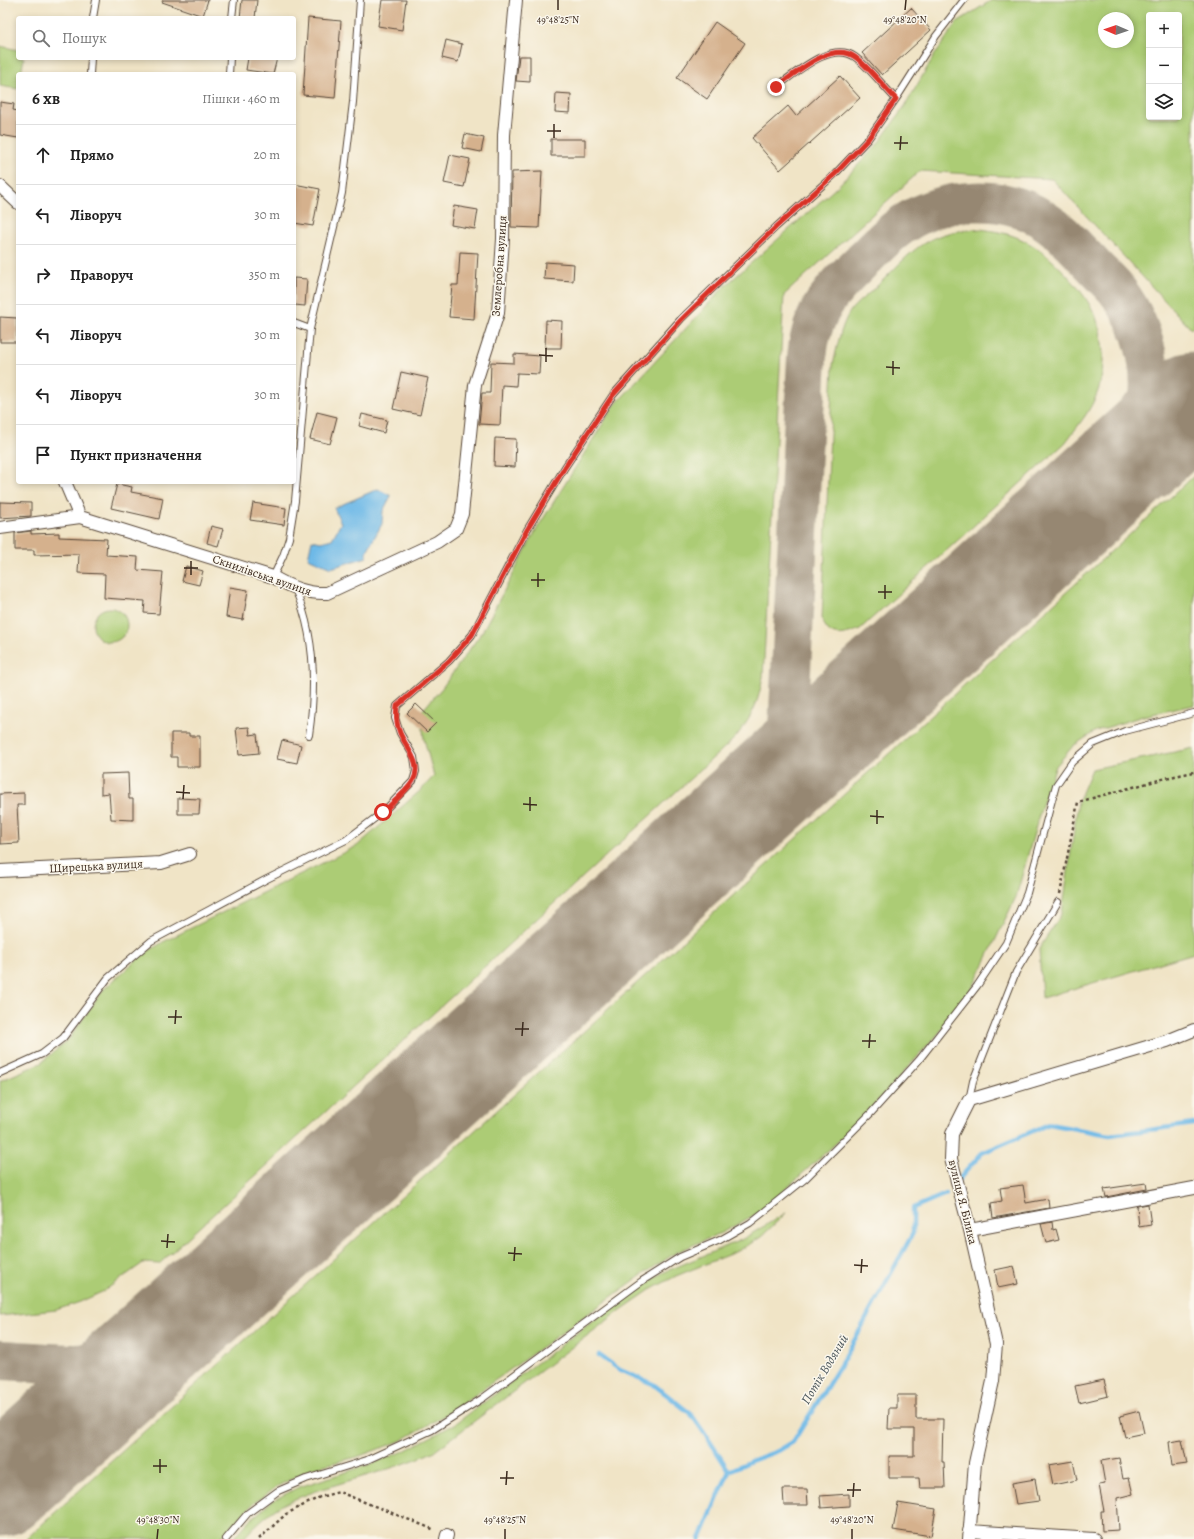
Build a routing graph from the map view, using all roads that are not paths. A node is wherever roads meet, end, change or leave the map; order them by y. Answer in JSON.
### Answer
{"nodes":[{"id":1,"x":96,"y":0,"type":"edge"},
{"id":2,"x":234,"y":0,"type":"edge"},
{"id":3,"x":360,"y":0,"type":"edge"},
{"id":4,"x":516,"y":0,"type":"edge"},
{"id":5,"x":964,"y":0,"type":"edge"},
{"id":6,"x":93,"y":16,"type":"edge"},
{"id":7,"x":232,"y":16,"type":"edge"},
{"id":8,"x":91,"y":60,"type":"edge"},
{"id":9,"x":230,"y":60,"type":"edge"},
{"id":10,"x":90,"y":72,"type":"edge"},
{"id":11,"x":229,"y":72,"type":"edge"},
{"id":12,"x":776,"y":87,"type":"dead end"},
{"id":13,"x":896,"y":99,"type":"junction"},
{"id":14,"x":0,"y":186,"type":"edge"},
{"id":15,"x":16,"y":201,"type":"edge"},
{"id":16,"x":296,"y":324,"type":"edge"},
{"id":17,"x":310,"y":329,"type":"junction"},
{"id":18,"x":66,"y":484,"type":"edge"},
{"id":19,"x":80,"y":517,"type":"junction"},
{"id":20,"x":0,"y":528,"type":"edge"},
{"id":21,"x":438,"y":542,"type":"joint"},
{"id":22,"x":273,"y":577,"type":"junction"},
{"id":23,"x":295,"y":589,"type":"junction"},
{"id":24,"x":1194,"y":713,"type":"edge"},
{"id":25,"x":309,"y":735,"type":"dead end"},
{"id":26,"x":190,"y":854,"type":"dead end"},
{"id":27,"x":0,"y":871,"type":"edge"},
{"id":28,"x":1058,"y":902,"type":"road end"},
{"id":29,"x":1194,"y":1030,"type":"edge"},
{"id":30,"x":0,"y":1073,"type":"edge"},
{"id":31,"x":969,"y":1100,"type":"junction"},
{"id":32,"x":1194,"y":1188,"type":"edge"},
{"id":33,"x":970,"y":1230,"type":"junction"},
{"id":34,"x":969,"y":1535,"type":"edge"},
{"id":35,"x":226,"y":1539,"type":"edge"},
{"id":36,"x":1094,"y":1539,"type":"edge"}],
"edges":[{"from":1,"to":6,"type":"lane"},
{"from":2,"to":7,"type":"lane"},
{"from":3,"to":17,"type":"lane"},
{"from":4,"to":21,"type":"street","name":"Землеробна вулиця"},
{"from":5,"to":13,"type":"lane"},
{"from":8,"to":10,"type":"lane"},
{"from":9,"to":11,"type":"lane"},
{"from":12,"to":13,"type":"lane"},
{"from":13,"to":30,"type":"lane"},
{"from":14,"to":15,"type":"street"},
{"from":16,"to":17,"type":"lane"},
{"from":17,"to":22,"type":"lane"},
{"from":18,"to":19,"type":"street"},
{"from":19,"to":20,"type":"street","name":"Скнилівська вулиця"},
{"from":19,"to":22,"type":"street","name":"Скнилівська вулиця"},
{"from":21,"to":23,"type":"street","name":"Скнилівська вулиця"},
{"from":22,"to":23,"type":"street","name":"Скнилівська вулиця"},
{"from":23,"to":25,"type":"lane"},
{"from":24,"to":35,"type":"lane"},
{"from":26,"to":27,"type":"street","name":"Щирецька вулиця"},
{"from":28,"to":31,"type":"lane"},
{"from":29,"to":31,"type":"street"},
{"from":31,"to":33,"type":"street","name":"вулиця Я. Білика"},
{"from":32,"to":33,"type":"street"},
{"from":33,"to":34,"type":"street","name":"вулиця Я. Білика"},
{"from":34,"to":36,"type":"street"}]}
